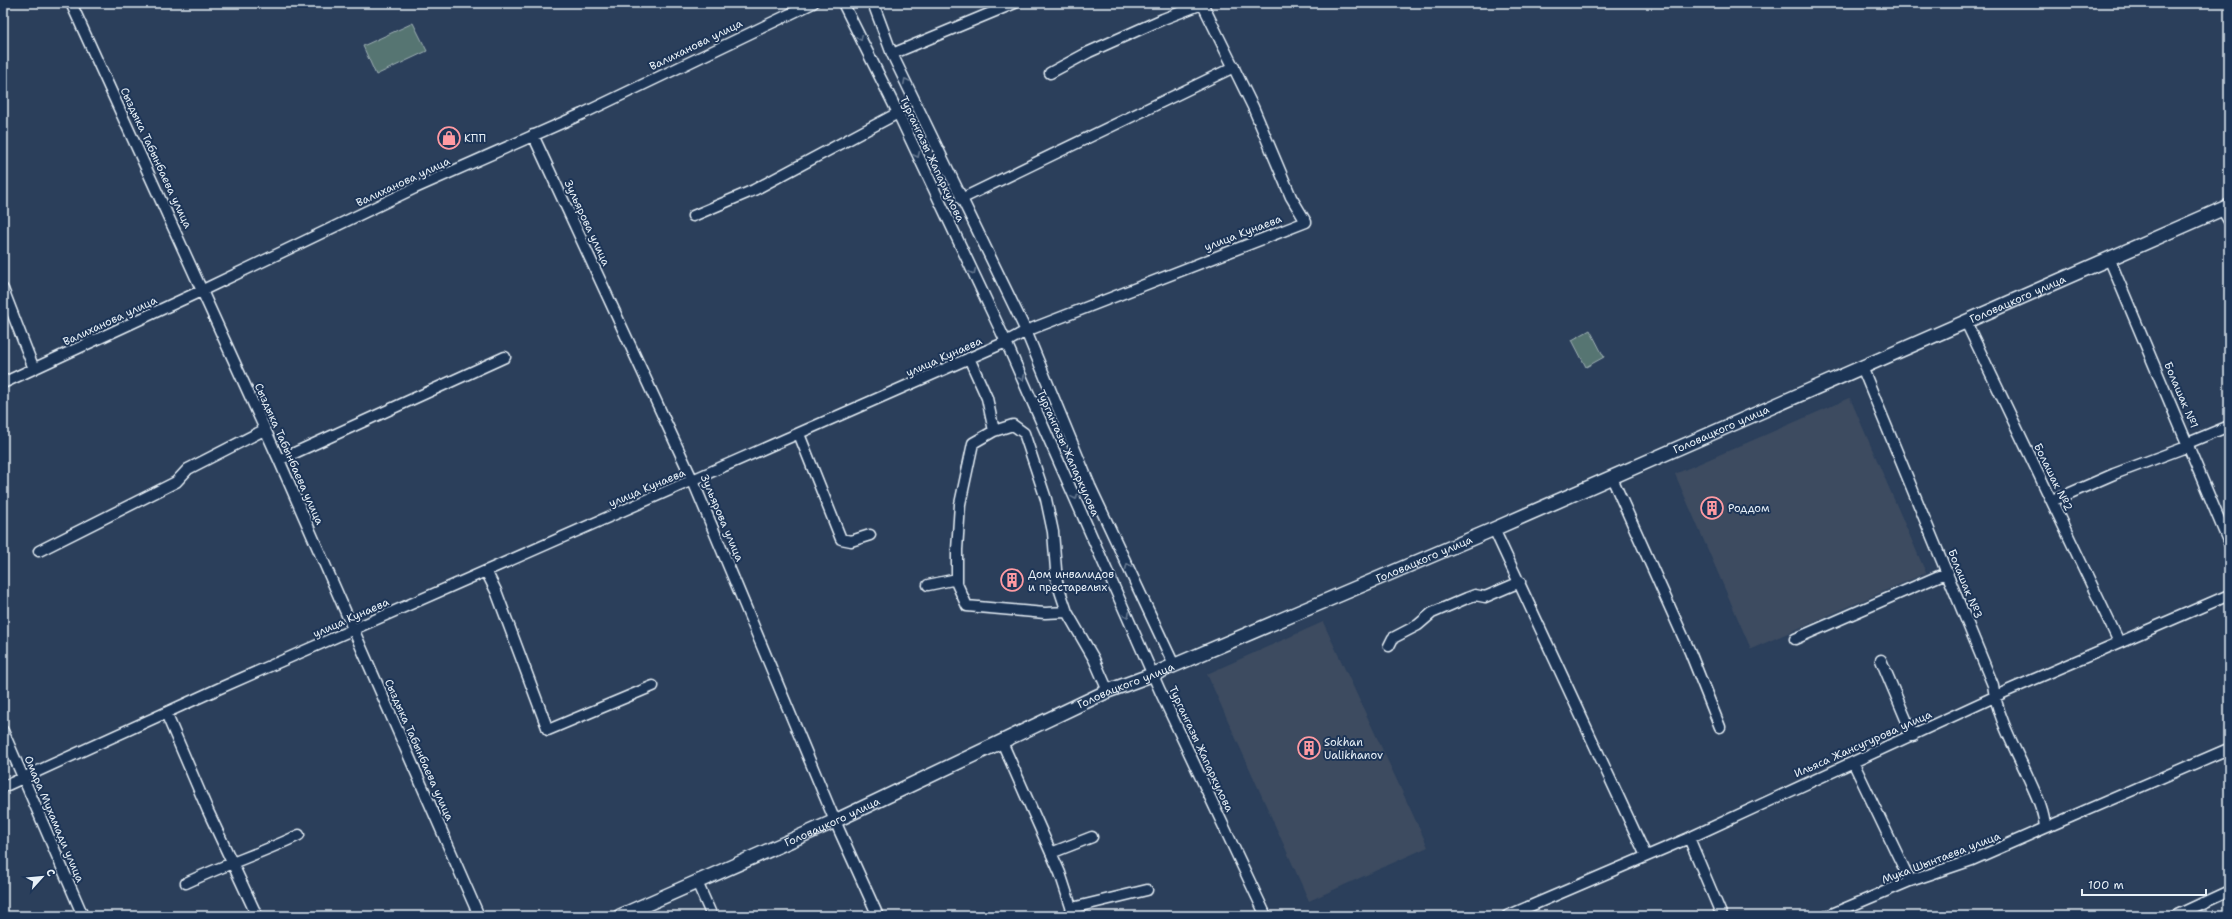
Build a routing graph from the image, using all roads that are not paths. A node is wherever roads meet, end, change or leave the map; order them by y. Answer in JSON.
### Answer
{"nodes":[{"id":1,"x":71,"y":3,"type":"edge"},
{"id":2,"x":813,"y":3,"type":"edge"},
{"id":3,"x":843,"y":3,"type":"edge"},
{"id":4,"x":873,"y":3,"type":"edge"},
{"id":5,"x":1015,"y":3,"type":"edge"},
{"id":6,"x":1202,"y":4,"type":"edge"},
{"id":7,"x":892,"y":54,"type":"junction"},
{"id":8,"x":1234,"y":67,"type":"junction"},
{"id":9,"x":1050,"y":73,"type":"dead end"},
{"id":10,"x":898,"y":113,"type":"junction"},
{"id":11,"x":533,"y":135,"type":"junction"},
{"id":12,"x":961,"y":199,"type":"junction"},
{"id":13,"x":2225,"y":207,"type":"edge"},
{"id":14,"x":693,"y":216,"type":"dead end"},
{"id":15,"x":2229,"y":220,"type":"edge"},
{"id":16,"x":2108,"y":258,"type":"junction"},
{"id":17,"x":3,"y":289,"type":"edge"},
{"id":18,"x":203,"y":290,"type":"junction"},
{"id":19,"x":1966,"y":322,"type":"junction"},
{"id":20,"x":1026,"y":331,"type":"junction"},
{"id":21,"x":1006,"y":342,"type":"junction"},
{"id":22,"x":505,"y":357,"type":"dead end"},
{"id":23,"x":970,"y":358,"type":"junction"},
{"id":24,"x":1862,"y":367,"type":"junction"},
{"id":25,"x":34,"y":369,"type":"junction"},
{"id":26,"x":3,"y":383,"type":"edge"},
{"id":27,"x":2229,"y":426,"type":"edge"},
{"id":28,"x":264,"y":430,"type":"junction"},
{"id":29,"x":994,"y":431,"type":"junction"},
{"id":30,"x":799,"y":434,"type":"junction"},
{"id":31,"x":2188,"y":444,"type":"junction"},
{"id":32,"x":279,"y":460,"type":"junction"},
{"id":33,"x":1612,"y":478,"type":"junction"},
{"id":34,"x":693,"y":481,"type":"junction"},
{"id":35,"x":2052,"y":501,"type":"junction"},
{"id":36,"x":1494,"y":529,"type":"junction"},
{"id":37,"x":870,"y":536,"type":"dead end"},
{"id":38,"x":2229,"y":543,"type":"edge"},
{"id":39,"x":39,"y":550,"type":"dead end"},
{"id":40,"x":486,"y":571,"type":"junction"},
{"id":41,"x":1948,"y":572,"type":"junction"},
{"id":42,"x":957,"y":579,"type":"junction"},
{"id":43,"x":1520,"y":582,"type":"junction"},
{"id":44,"x":928,"y":585,"type":"dead end"},
{"id":45,"x":2229,"y":595,"type":"edge"},
{"id":46,"x":1067,"y":612,"type":"junction"},
{"id":47,"x":353,"y":631,"type":"junction"},
{"id":48,"x":1795,"y":639,"type":"dead end"},
{"id":49,"x":2118,"y":642,"type":"junction"},
{"id":50,"x":1389,"y":646,"type":"dead end"},
{"id":51,"x":1881,"y":660,"type":"dead end"},
{"id":52,"x":1174,"y":665,"type":"junction"},
{"id":53,"x":1154,"y":674,"type":"junction"},
{"id":54,"x":653,"y":686,"type":"dead end"},
{"id":55,"x":1108,"y":691,"type":"junction"},
{"id":56,"x":1995,"y":698,"type":"junction"},
{"id":57,"x":166,"y":713,"type":"junction"},
{"id":58,"x":1720,"y":727,"type":"dead end"},
{"id":59,"x":3,"y":731,"type":"edge"},
{"id":60,"x":1913,"y":736,"type":"junction"},
{"id":61,"x":1002,"y":742,"type":"junction"},
{"id":62,"x":2228,"y":749,"type":"edge"},
{"id":63,"x":1853,"y":762,"type":"junction"},
{"id":64,"x":24,"y":778,"type":"junction"},
{"id":65,"x":3,"y":787,"type":"edge"},
{"id":66,"x":835,"y":821,"type":"junction"},
{"id":67,"x":2045,"y":828,"type":"junction"},
{"id":68,"x":299,"y":835,"type":"dead end"},
{"id":69,"x":1092,"y":837,"type":"dead end"},
{"id":70,"x":1688,"y":838,"type":"junction"},
{"id":71,"x":1051,"y":853,"type":"junction"},
{"id":72,"x":1646,"y":856,"type":"junction"},
{"id":73,"x":233,"y":864,"type":"junction"},
{"id":74,"x":1910,"y":881,"type":"junction"},
{"id":75,"x":697,"y":882,"type":"junction"},
{"id":76,"x":186,"y":884,"type":"dead end"},
{"id":77,"x":1147,"y":890,"type":"dead end"},
{"id":78,"x":2229,"y":891,"type":"edge"},
{"id":79,"x":1073,"y":912,"type":"edge"},
{"id":80,"x":83,"y":916,"type":"edge"},
{"id":81,"x":257,"y":916,"type":"edge"},
{"id":82,"x":479,"y":916,"type":"edge"},
{"id":83,"x":620,"y":916,"type":"edge"},
{"id":84,"x":712,"y":916,"type":"edge"},
{"id":85,"x":878,"y":916,"type":"edge"},
{"id":86,"x":1266,"y":916,"type":"edge"},
{"id":87,"x":1507,"y":916,"type":"edge"},
{"id":88,"x":1722,"y":916,"type":"edge"},
{"id":89,"x":1827,"y":916,"type":"edge"},
{"id":90,"x":2174,"y":916,"type":"edge"}],
"edges":[{"from":1,"to":18,"type":"street","name":"Сыздыка Табынбаева улица"},
{"from":2,"to":11,"type":"street","name":"Валиханова улица"},
{"from":3,"to":10,"type":"street","name":"Тургангазы Жапаркулова","one_way":true},
{"from":4,"to":7,"type":"street","name":"Тургангазы Жапаркулова"},
{"from":5,"to":7,"type":"street"},
{"from":6,"to":8,"type":"street"},
{"from":6,"to":9,"type":"street"},
{"from":12,"to":7,"type":"street","name":"Тургангазы Жапаркулова","one_way":true},
{"from":8,"to":12,"type":"street"},
{"from":8,"to":20,"type":"street","name":"улица Кунаева"},
{"from":10,"to":14,"type":"street"},
{"from":10,"to":21,"type":"street","name":"Тургангазы Жапаркулова","one_way":true},
{"from":11,"to":18,"type":"street","name":"Валиханова улица"},
{"from":11,"to":34,"type":"street","name":"Зульярова улица"},
{"from":12,"to":20,"type":"street","name":"Тургангазы Жапаркулова"},
{"from":13,"to":15,"type":"street"},
{"from":13,"to":16,"type":"main road","name":"Головацкого улица"},
{"from":16,"to":19,"type":"main road","name":"Головацкого улица"},
{"from":16,"to":31,"type":"street","name":"Болашак №1"},
{"from":17,"to":25,"type":"street"},
{"from":18,"to":25,"type":"street","name":"Валиханова улица"},
{"from":18,"to":28,"type":"street","name":"Сыздыка Табынбаева улица"},
{"from":19,"to":24,"type":"main road","name":"Головацкого улица"},
{"from":19,"to":35,"type":"street","name":"Болашак №2"},
{"from":20,"to":21,"type":"street","name":"улица Кунаева"},
{"from":52,"to":20,"type":"street","name":"Тургангазы Жапаркулова","one_way":true},
{"from":21,"to":23,"type":"street","name":"улица Кунаева"},
{"from":21,"to":53,"type":"street","name":"Тургангазы Жапаркулова","one_way":true},
{"from":22,"to":32,"type":"street"},
{"from":23,"to":29,"type":"street"},
{"from":23,"to":30,"type":"street","name":"улица Кунаева"},
{"from":24,"to":33,"type":"main road","name":"Головацкого улица"},
{"from":24,"to":41,"type":"street","name":"Болашак №3"},
{"from":25,"to":26,"type":"street","name":"Валиханова улица"},
{"from":27,"to":31,"type":"street"},
{"from":28,"to":32,"type":"street","name":"Сыздыка Табынбаева улица"},
{"from":28,"to":39,"type":"street"},
{"from":29,"to":42,"type":"street"},
{"from":29,"to":46,"type":"street"},
{"from":30,"to":34,"type":"street","name":"улица Кунаева"},
{"from":30,"to":37,"type":"street"},
{"from":31,"to":35,"type":"street"},
{"from":31,"to":38,"type":"street","name":"Болашак №1"},
{"from":32,"to":47,"type":"street","name":"Сыздыка Табынбаева улица"},
{"from":33,"to":36,"type":"main road","name":"Головацкого улица"},
{"from":33,"to":58,"type":"street"},
{"from":34,"to":40,"type":"street","name":"улица Кунаева"},
{"from":34,"to":66,"type":"street","name":"Зульярова улица"},
{"from":35,"to":49,"type":"street","name":"Болашак №2"},
{"from":36,"to":43,"type":"street"},
{"from":36,"to":52,"type":"main road","name":"Головацкого улица"},
{"from":40,"to":47,"type":"street","name":"улица Кунаева"},
{"from":40,"to":54,"type":"street"},
{"from":41,"to":48,"type":"street"},
{"from":41,"to":56,"type":"street","name":"Болашак №3"},
{"from":42,"to":44,"type":"street"},
{"from":42,"to":46,"type":"street"},
{"from":43,"to":50,"type":"street"},
{"from":43,"to":72,"type":"street"},
{"from":45,"to":49,"type":"street","name":"Ильяса Жансугурова улица"},
{"from":46,"to":55,"type":"street"},
{"from":47,"to":57,"type":"street","name":"улица Кунаева"},
{"from":47,"to":82,"type":"street","name":"Сыздыка Табынбаева улица"},
{"from":49,"to":56,"type":"street","name":"Ильяса Жансугурова улица"},
{"from":51,"to":60,"type":"street"},
{"from":52,"to":53,"type":"main road","name":"Головацкого улица"},
{"from":53,"to":55,"type":"main road","name":"Головацкого улица"},
{"from":53,"to":86,"type":"street","name":"Тургангазы Жапаркулова"},
{"from":55,"to":61,"type":"main road","name":"Головацкого улица"},
{"from":56,"to":60,"type":"street","name":"Ильяса Жансугурова улица"},
{"from":56,"to":67,"type":"street","name":"Болашак №3"},
{"from":57,"to":64,"type":"street","name":"улица Кунаева"},
{"from":57,"to":73,"type":"street"},
{"from":59,"to":64,"type":"street","name":"Омара Мухамади улица"},
{"from":60,"to":63,"type":"street","name":"Ильяса Жансугурова улица"},
{"from":61,"to":66,"type":"main road","name":"Головацкого улица"},
{"from":61,"to":71,"type":"street"},
{"from":62,"to":67,"type":"street","name":"Мука Шынтаева улица"},
{"from":63,"to":70,"type":"street","name":"Ильяса Жансугурова улица"},
{"from":63,"to":74,"type":"street"},
{"from":64,"to":65,"type":"street","name":"улица Кунаева"},
{"from":64,"to":80,"type":"street","name":"Омара Мухамади улица"},
{"from":66,"to":75,"type":"main road","name":"Головацкого улица"},
{"from":66,"to":85,"type":"street","name":"Зульярова улица"},
{"from":67,"to":74,"type":"street","name":"Мука Шынтаева улица"},
{"from":68,"to":73,"type":"street"},
{"from":69,"to":71,"type":"street"},
{"from":70,"to":72,"type":"street","name":"Ильяса Жансугурова улица"},
{"from":70,"to":88,"type":"street"},
{"from":71,"to":79,"type":"street"},
{"from":72,"to":87,"type":"street","name":"Ильяса Жансугурова улица"},
{"from":73,"to":76,"type":"street"},
{"from":73,"to":81,"type":"street"},
{"from":74,"to":89,"type":"street","name":"Мука Шынтаева улица"},
{"from":75,"to":83,"type":"main road","name":"Головацкого улица"},
{"from":75,"to":84,"type":"street"},
{"from":77,"to":79,"type":"street"},
{"from":78,"to":90,"type":"street"}]}
